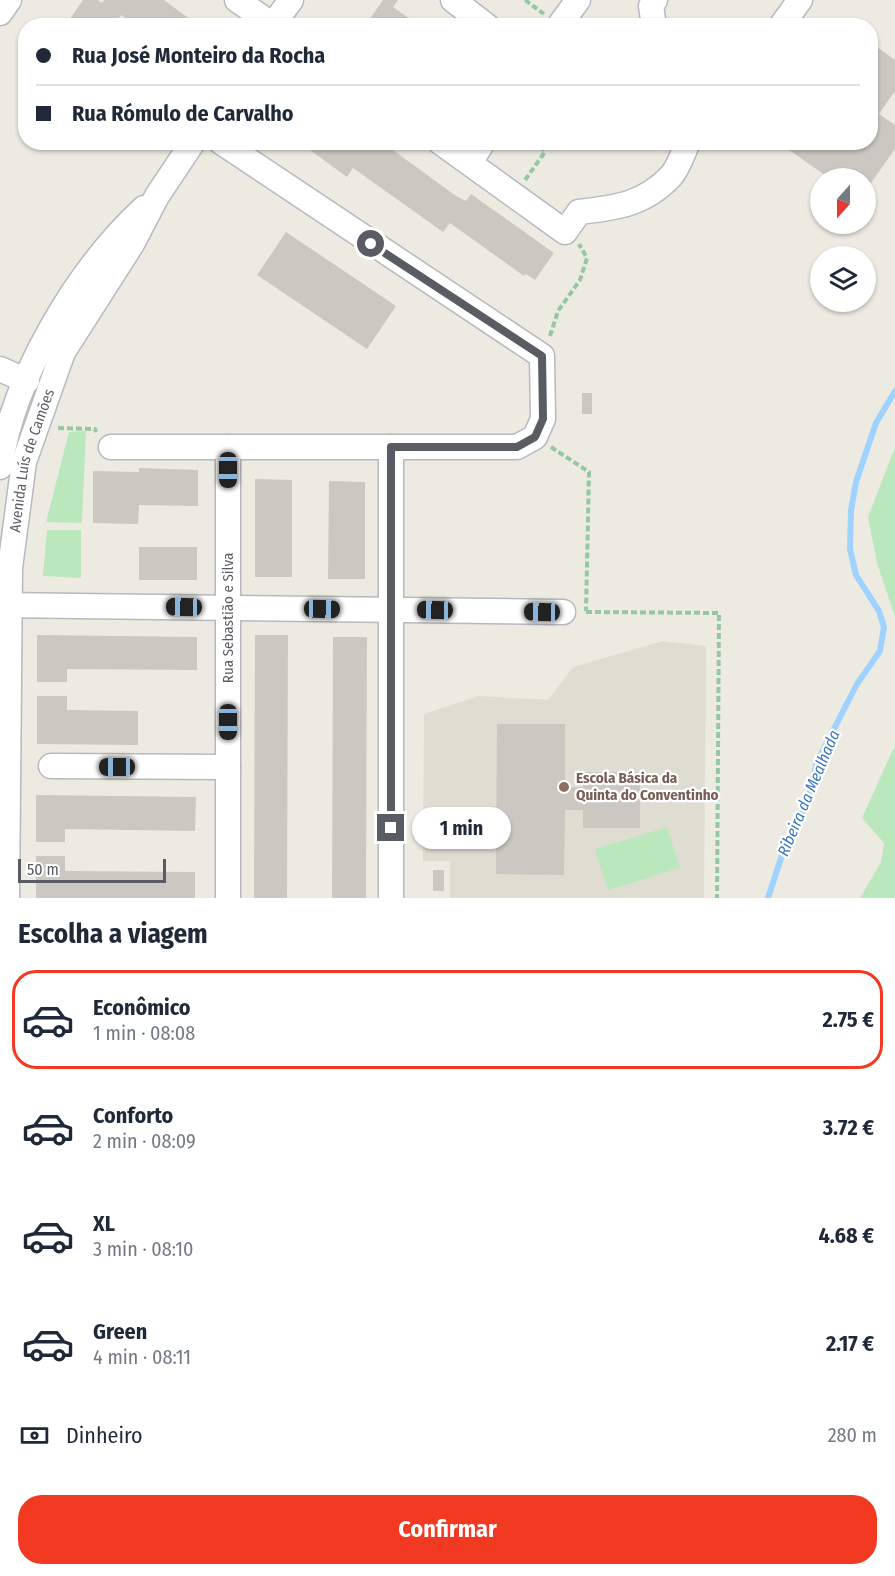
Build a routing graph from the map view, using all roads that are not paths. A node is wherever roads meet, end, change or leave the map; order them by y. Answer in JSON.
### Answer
{"nodes":[{"id":1,"x":9,"y":0,"type":"edge"},
{"id":2,"x":237,"y":0,"type":"edge"},
{"id":3,"x":291,"y":0,"type":"edge"},
{"id":4,"x":453,"y":0,"type":"edge"},
{"id":5,"x":578,"y":0,"type":"edge"},
{"id":6,"x":655,"y":0,"type":"edge"},
{"id":7,"x":800,"y":0,"type":"edge"},
{"id":8,"x":0,"y":13,"type":"edge"},
{"id":9,"x":263,"y":18,"type":"edge"},
{"id":10,"x":278,"y":18,"type":"edge"},
{"id":11,"x":477,"y":18,"type":"edge"},
{"id":12,"x":565,"y":18,"type":"edge"},
{"id":13,"x":653,"y":18,"type":"edge"},
{"id":14,"x":787,"y":18,"type":"edge"},
{"id":15,"x":188,"y":150,"type":"edge"},
{"id":16,"x":233,"y":150,"type":"edge"},
{"id":17,"x":451,"y":150,"type":"edge"},
{"id":18,"x":478,"y":150,"type":"edge"},
{"id":19,"x":684,"y":150,"type":"edge"},
{"id":20,"x":470,"y":164,"type":"junction"},
{"id":21,"x":157,"y":196,"type":"junction"},
{"id":22,"x":0,"y":369,"type":"edge"},
{"id":23,"x":27,"y":381,"type":"junction"},
{"id":24,"x":111,"y":447,"type":"road end"},
{"id":25,"x":228,"y":447,"type":"junction"},
{"id":26,"x":391,"y":447,"type":"junction"},
{"id":27,"x":0,"y":467,"type":"edge"},
{"id":28,"x":4,"y":605,"type":"edge"},
{"id":29,"x":228,"y":607,"type":"junction"},
{"id":30,"x":392,"y":610,"type":"junction"},
{"id":31,"x":575,"y":612,"type":"road end"},
{"id":32,"x":51,"y":766,"type":"dead end"},
{"id":33,"x":228,"y":767,"type":"junction"},
{"id":34,"x":7,"y":898,"type":"edge"},
{"id":35,"x":228,"y":898,"type":"edge"},
{"id":36,"x":391,"y":898,"type":"edge"}],
"edges":[{"from":1,"to":8,"type":"street"},
{"from":2,"to":9,"type":"street"},
{"from":3,"to":10,"type":"street"},
{"from":4,"to":11,"type":"street"},
{"from":5,"to":12,"type":"street"},
{"from":6,"to":13,"type":"street"},
{"from":7,"to":14,"type":"street"},
{"from":15,"to":21,"type":"street","name":"Avenida Luís de Camões"},
{"from":16,"to":26,"type":"street"},
{"from":17,"to":20,"type":"street"},
{"from":18,"to":20,"type":"street"},
{"from":19,"to":20,"type":"street"},
{"from":21,"to":23,"type":"street","name":"Avenida Luís de Camões"},
{"from":21,"to":28,"type":"street","name":"Avenida Luís de Camões"},
{"from":22,"to":23,"type":"street"},
{"from":23,"to":27,"type":"street","name":"Avenida Luís de Camões"},
{"from":24,"to":25,"type":"street"},
{"from":25,"to":26,"type":"street"},
{"from":25,"to":29,"type":"street","name":"Rua Sebastião e Silva"},
{"from":26,"to":30,"type":"street"},
{"from":28,"to":29,"type":"street"},
{"from":28,"to":34,"type":"street","name":"Avenida Luís de Camões"},
{"from":29,"to":30,"type":"street"},
{"from":29,"to":33,"type":"street","name":"Rua Sebastião e Silva"},
{"from":30,"to":31,"type":"street"},
{"from":30,"to":36,"type":"street"},
{"from":32,"to":33,"type":"street"},
{"from":33,"to":35,"type":"street","name":"Rua Sebastião e Silva"}]}
